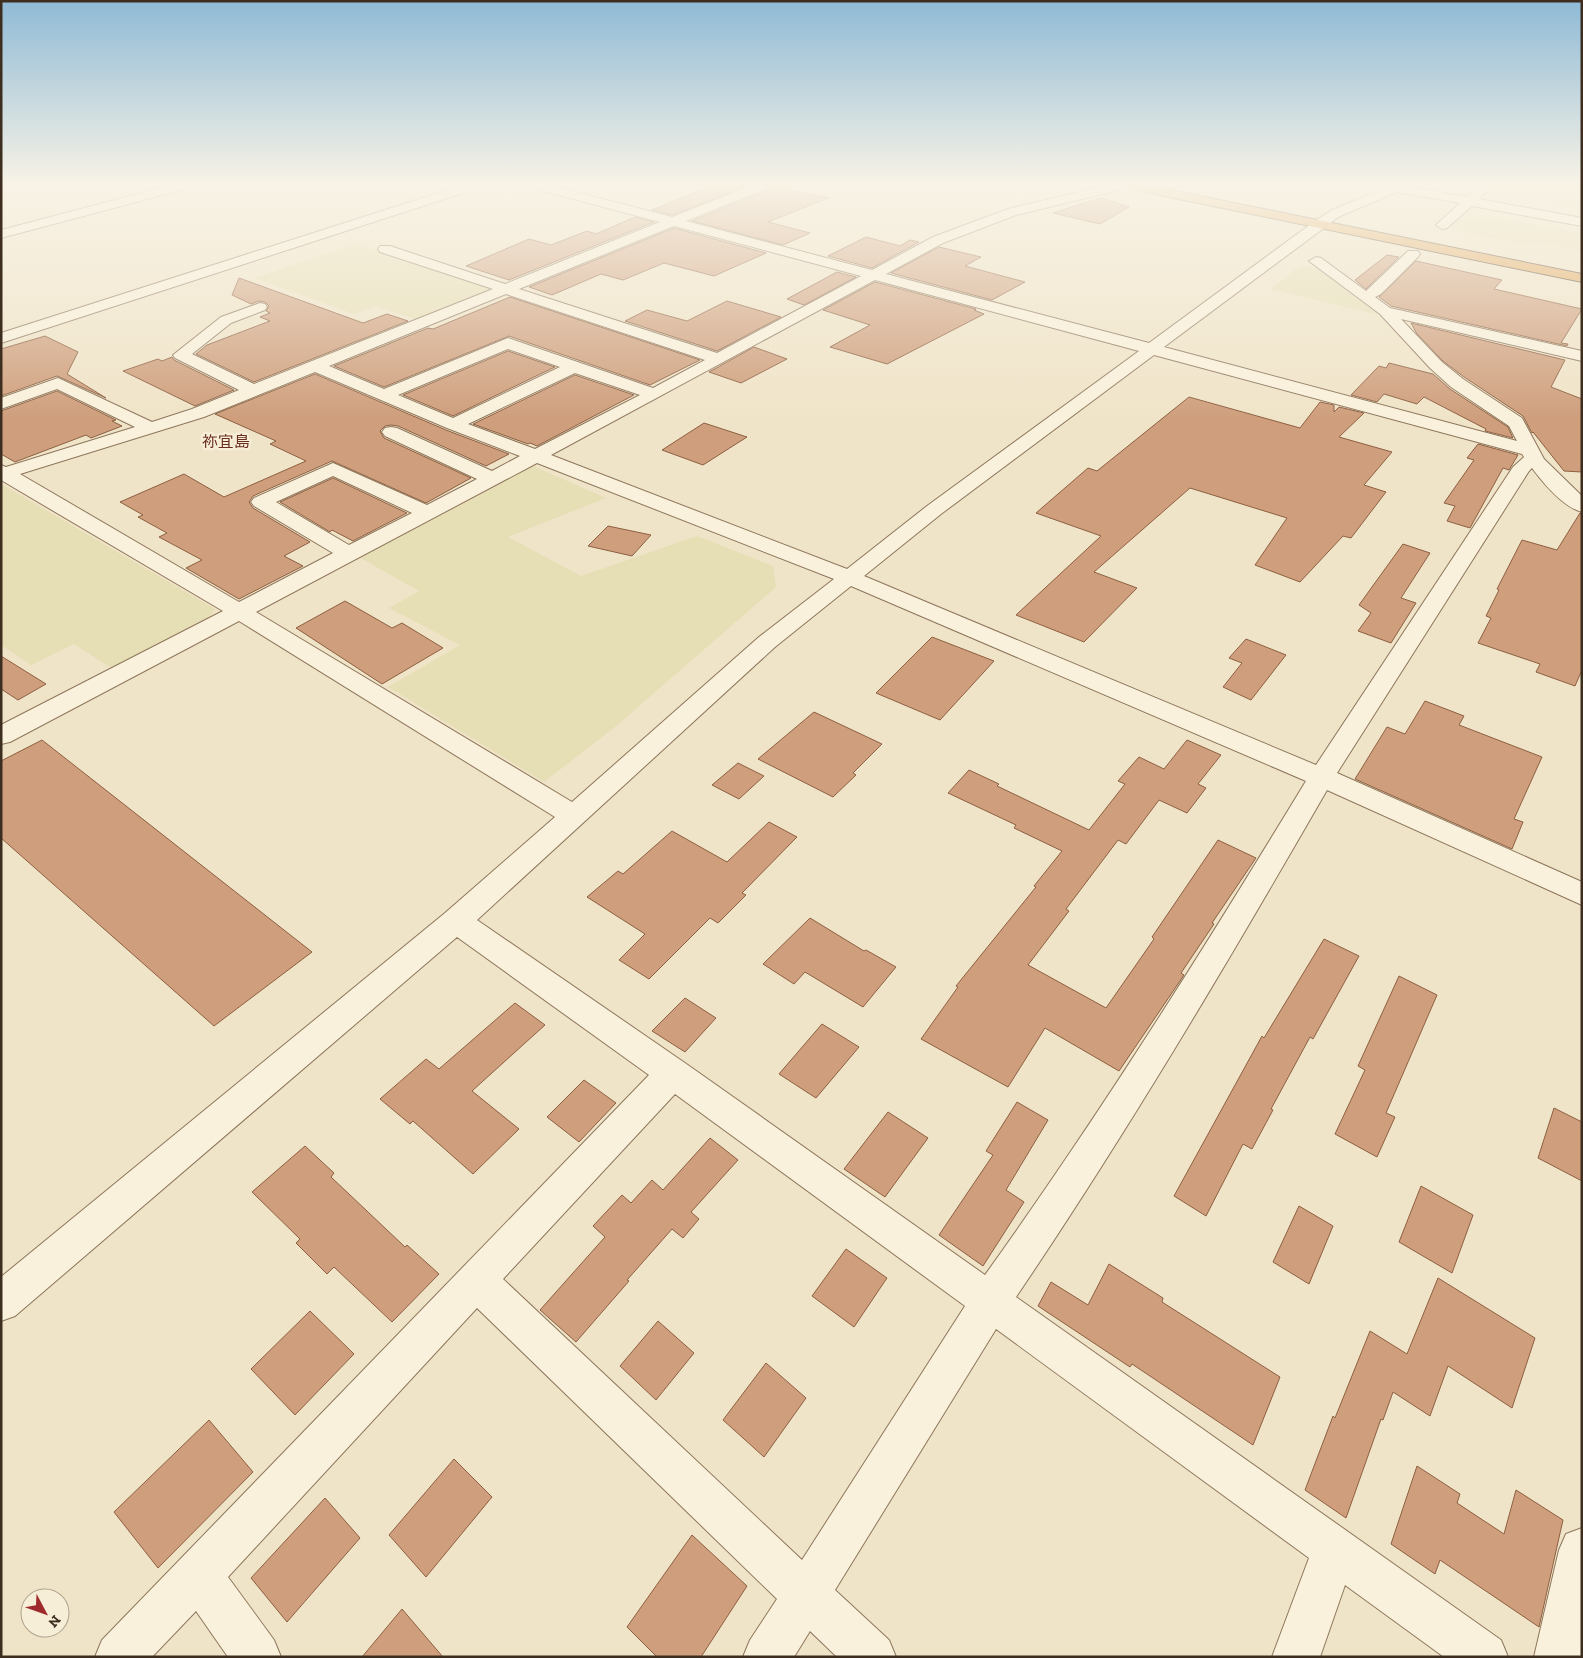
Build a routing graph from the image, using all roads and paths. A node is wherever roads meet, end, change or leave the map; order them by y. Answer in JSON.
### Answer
{"nodes":[{"id":1,"x":232,"y":263,"type":"edge"},
{"id":2,"x":430,"y":263,"type":"edge"},
{"id":3,"x":571,"y":263,"type":"edge"},
{"id":4,"x":828,"y":263,"type":"edge"},
{"id":5,"x":896,"y":263,"type":"edge"},
{"id":6,"x":1268,"y":263,"type":"edge"},
{"id":7,"x":1318,"y":263,"type":"edge"},
{"id":8,"x":1404,"y":263,"type":"edge"},
{"id":9,"x":1523,"y":263,"type":"edge"},
{"id":10,"x":873,"y":276,"type":"junction"},
{"id":11,"x":1582,"y":278,"type":"edge"},
{"id":12,"x":508,"y":289,"type":"junction"},
{"id":13,"x":1365,"y":297,"type":"junction"},
{"id":14,"x":260,"y":307,"type":"dead end"},
{"id":15,"x":1385,"y":311,"type":"junction"},
{"id":16,"x":1,"y":338,"type":"edge"},
{"id":17,"x":1152,"y":349,"type":"junction"},
{"id":18,"x":1582,"y":356,"type":"edge"},
{"id":19,"x":719,"y":359,"type":"junction"},
{"id":20,"x":315,"y":366,"type":"junction"},
{"id":21,"x":574,"y":367,"type":"junction"},
{"id":22,"x":254,"y":391,"type":"junction"},
{"id":23,"x":654,"y":394,"type":"junction"},
{"id":24,"x":383,"y":395,"type":"junction"},
{"id":25,"x":1,"y":404,"type":"edge"},
{"id":26,"x":453,"y":424,"type":"junction"},
{"id":27,"x":151,"y":428,"type":"junction"},
{"id":28,"x":391,"y":432,"type":"dead end"},
{"id":29,"x":1532,"y":454,"type":"junction"},
{"id":30,"x":537,"y":455,"type":"junction"},
{"id":31,"x":2,"y":472,"type":"edge"},
{"id":32,"x":491,"y":478,"type":"junction"},
{"id":33,"x":1582,"y":506,"type":"edge"},
{"id":34,"x":428,"y":513,"type":"junction"},
{"id":35,"x":349,"y":554,"type":"junction"},
{"id":36,"x":849,"y":577,"type":"junction"},
{"id":37,"x":239,"y":611,"type":"junction"},
{"id":38,"x":1,"y":736,"type":"edge"},
{"id":39,"x":1321,"y":778,"type":"junction"},
{"id":40,"x":573,"y":815,"type":"junction"},
{"id":41,"x":1582,"y":894,"type":"edge"},
{"id":42,"x":456,"y":921,"type":"junction"},
{"id":43,"x":674,"y":1073,"type":"junction"},
{"id":44,"x":477,"y":1281,"type":"junction"},
{"id":45,"x":1,"y":1302,"type":"edge"},
{"id":46,"x":990,"y":1302,"type":"junction"},
{"id":47,"x":1335,"y":1550,"type":"junction"},
{"id":48,"x":1582,"y":1550,"type":"edge"},
{"id":49,"x":199,"y":1576,"type":"junction"},
{"id":50,"x":805,"y":1594,"type":"junction"},
{"id":51,"x":118,"y":1657,"type":"edge"},
{"id":52,"x":257,"y":1657,"type":"edge"},
{"id":53,"x":767,"y":1657,"type":"edge"},
{"id":54,"x":872,"y":1657,"type":"edge"},
{"id":55,"x":1296,"y":1657,"type":"edge"},
{"id":56,"x":1484,"y":1657,"type":"edge"},
{"id":57,"x":1558,"y":1657,"type":"edge"}],
"edges":[{"from":1,"to":16,"type":"street"},
{"from":2,"to":12,"type":"street"},
{"from":3,"to":12,"type":"street"},
{"from":4,"to":10,"type":"street"},
{"from":5,"to":10,"type":"street"},
{"from":6,"to":17,"type":"street"},
{"from":7,"to":13,"type":"street"},
{"from":8,"to":13,"type":"street"},
{"from":9,"to":11,"type":"highway"},
{"from":10,"to":17,"type":"street"},
{"from":10,"to":19,"type":"street"},
{"from":12,"to":19,"type":"street"},
{"from":12,"to":20,"type":"street"},
{"from":13,"to":15,"type":"street"},
{"from":14,"to":22,"type":"street"},
{"from":15,"to":18,"type":"street"},
{"from":15,"to":29,"type":"street"},
{"from":17,"to":29,"type":"street"},
{"from":17,"to":36,"type":"street"},
{"from":19,"to":23,"type":"street"},
{"from":20,"to":22,"type":"street"},
{"from":20,"to":24,"type":"street"},
{"from":21,"to":23,"type":"street"},
{"from":21,"to":24,"type":"street"},
{"from":21,"to":26,"type":"street"},
{"from":22,"to":27,"type":"street"},
{"from":23,"to":30,"type":"street"},
{"from":24,"to":26,"type":"street"},
{"from":25,"to":27,"type":"street"},
{"from":26,"to":30,"type":"street"},
{"from":27,"to":31,"type":"street"},
{"from":28,"to":32,"type":"street"},
{"from":29,"to":33,"type":"street"},
{"from":29,"to":39,"type":"street"},
{"from":30,"to":32,"type":"street"},
{"from":30,"to":36,"type":"street"},
{"from":31,"to":37,"type":"street"},
{"from":32,"to":34,"type":"street"},
{"from":34,"to":35,"type":"street"},
{"from":34,"to":35,"type":"street"},
{"from":35,"to":37,"type":"street"},
{"from":36,"to":39,"type":"street"},
{"from":36,"to":40,"type":"street"},
{"from":37,"to":38,"type":"street"},
{"from":37,"to":40,"type":"street"},
{"from":39,"to":41,"type":"street"},
{"from":39,"to":46,"type":"street"},
{"from":40,"to":42,"type":"street"},
{"from":42,"to":43,"type":"street"},
{"from":42,"to":45,"type":"street"},
{"from":43,"to":44,"type":"street"},
{"from":43,"to":46,"type":"street"},
{"from":44,"to":49,"type":"street"},
{"from":44,"to":50,"type":"street"},
{"from":46,"to":47,"type":"street"},
{"from":46,"to":50,"type":"street"},
{"from":47,"to":55,"type":"street"},
{"from":47,"to":56,"type":"street"},
{"from":48,"to":57,"type":"street"},
{"from":49,"to":51,"type":"street"},
{"from":49,"to":52,"type":"street"},
{"from":50,"to":53,"type":"street"},
{"from":50,"to":54,"type":"street"}]}
